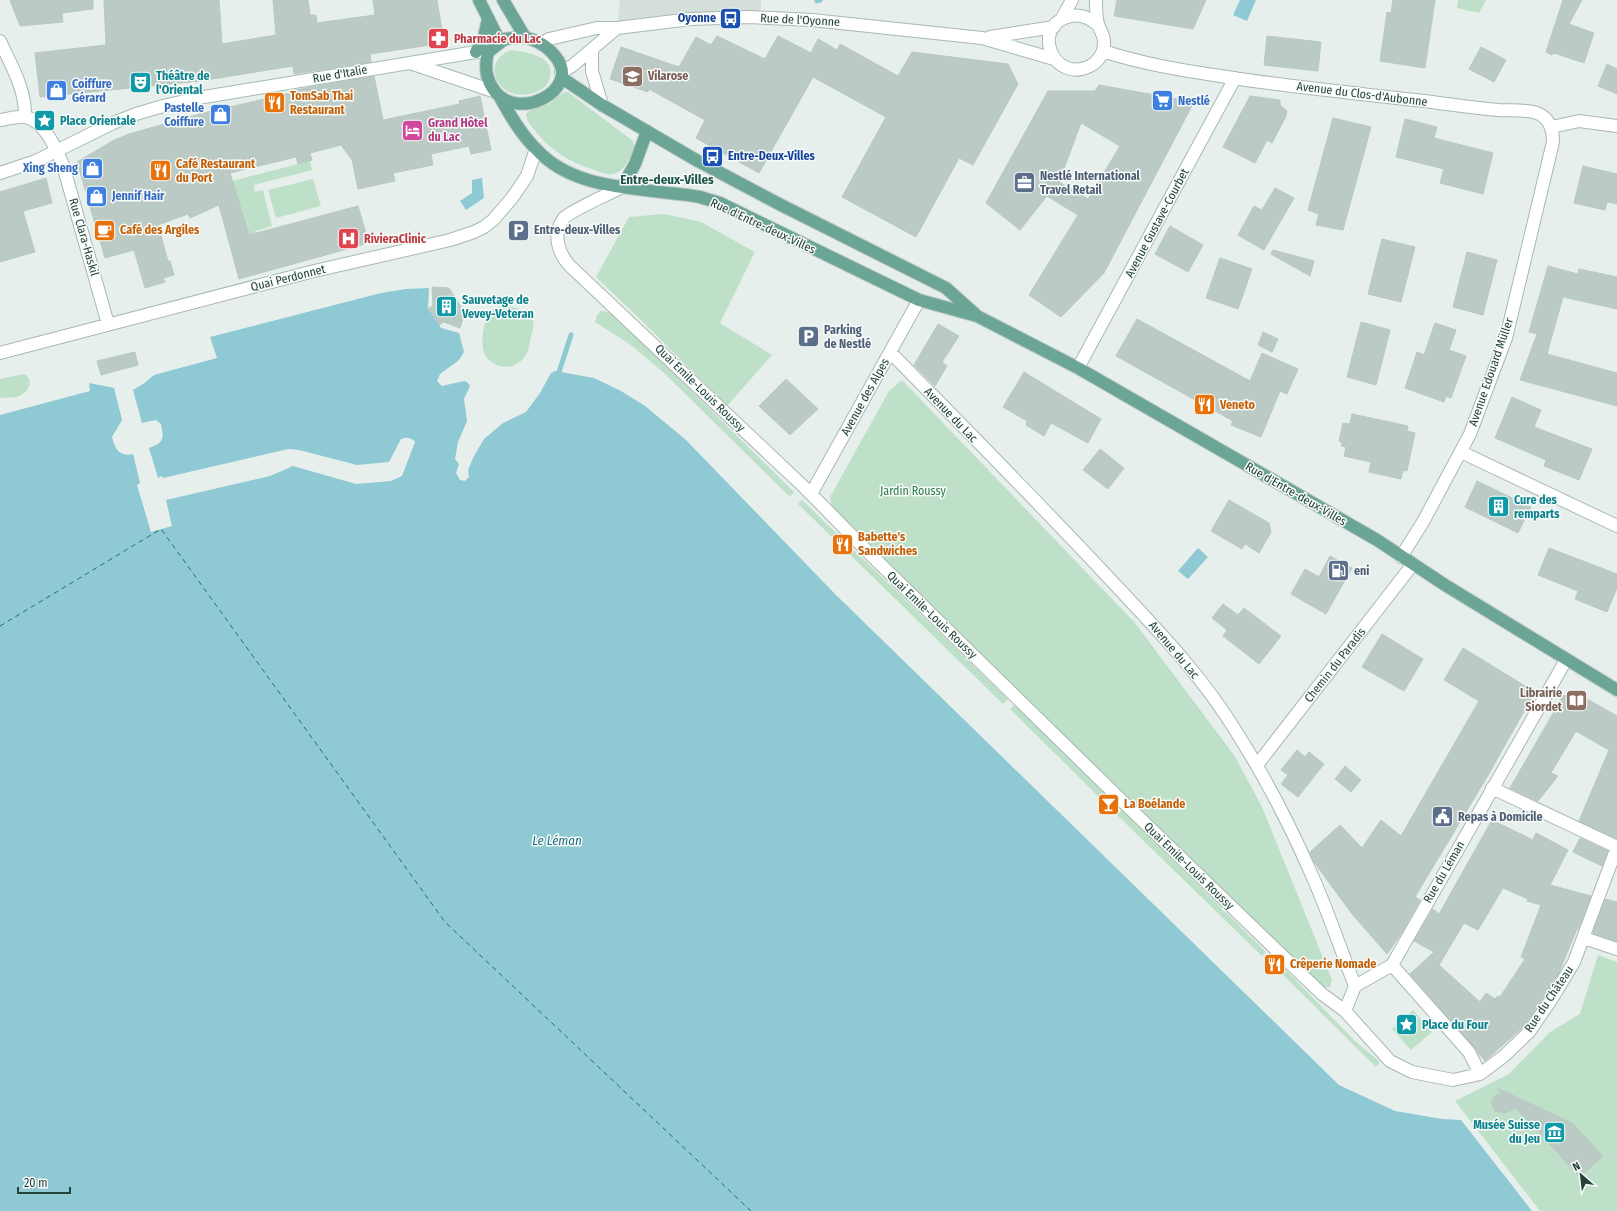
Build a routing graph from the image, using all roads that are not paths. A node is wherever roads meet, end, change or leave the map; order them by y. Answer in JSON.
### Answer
{"nodes":[{"id":1,"x":479,"y":0,"type":"edge"},
{"id":2,"x":503,"y":0,"type":"edge"},
{"id":3,"x":1072,"y":0,"type":"edge"},
{"id":4,"x":1096,"y":0,"type":"edge"},
{"id":5,"x":488,"y":19,"type":"junction"},
{"id":6,"x":1058,"y":23,"type":"junction"},
{"id":7,"x":1098,"y":25,"type":"junction"},
{"id":8,"x":617,"y":28,"type":"junction"},
{"id":9,"x":525,"y":37,"type":"junction"},
{"id":10,"x":982,"y":38,"type":"junction"},
{"id":11,"x":0,"y":41,"type":"edge"},
{"id":12,"x":500,"y":42,"type":"junction"},
{"id":13,"x":541,"y":44,"type":"junction"},
{"id":14,"x":592,"y":49,"type":"junction"},
{"id":15,"x":1103,"y":51,"type":"junction"},
{"id":16,"x":482,"y":52,"type":"junction"},
{"id":17,"x":1054,"y":59,"type":"junction"},
{"id":18,"x":409,"y":63,"type":"junction"},
{"id":19,"x":561,"y":75,"type":"junction"},
{"id":20,"x":1235,"y":78,"type":"junction"},
{"id":21,"x":497,"y":95,"type":"junction"},
{"id":22,"x":602,"y":105,"type":"junction"},
{"id":23,"x":25,"y":117,"type":"junction"},
{"id":24,"x":0,"y":120,"type":"edge"},
{"id":25,"x":1617,"y":126,"type":"edge"},
{"id":26,"x":1552,"y":127,"type":"junction"},
{"id":27,"x":647,"y":131,"type":"junction"},
{"id":28,"x":536,"y":149,"type":"junction"},
{"id":29,"x":57,"y":151,"type":"junction"},
{"id":30,"x":0,"y":173,"type":"edge"},
{"id":31,"x":622,"y":187,"type":"junction"},
{"id":32,"x":919,"y":300,"type":"junction"},
{"id":33,"x":977,"y":316,"type":"junction"},
{"id":34,"x":108,"y":324,"type":"junction"},
{"id":35,"x":890,"y":352,"type":"junction"},
{"id":36,"x":0,"y":353,"type":"edge"},
{"id":37,"x":1078,"y":368,"type":"junction"},
{"id":38,"x":1460,"y":452,"type":"junction"},
{"id":39,"x":811,"y":494,"type":"junction"},
{"id":40,"x":1617,"y":526,"type":"edge"},
{"id":41,"x":1401,"y":557,"type":"junction"},
{"id":42,"x":1413,"y":564,"type":"junction"},
{"id":43,"x":1566,"y":660,"type":"junction"},
{"id":44,"x":1612,"y":687,"type":"edge"},
{"id":45,"x":1257,"y":765,"type":"junction"},
{"id":46,"x":1492,"y":788,"type":"junction"},
{"id":47,"x":1617,"y":847,"type":"edge"},
{"id":48,"x":1584,"y":938,"type":"junction"},
{"id":49,"x":1617,"y":949,"type":"edge"},
{"id":50,"x":1392,"y":965,"type":"junction"},
{"id":51,"x":1355,"y":986,"type":"junction"},
{"id":52,"x":1345,"y":1011,"type":"junction"},
{"id":53,"x":1480,"y":1074,"type":"junction"}],
"edges":[{"from":1,"to":5,"type":"main road"},
{"from":2,"to":9,"type":"main road"},
{"from":3,"to":6,"type":"street"},
{"from":4,"to":7,"type":"street"},
{"from":5,"to":12,"type":"main road"},
{"from":5,"to":16,"type":"main road"},
{"from":6,"to":7,"type":"street"},
{"from":6,"to":10,"type":"street","name":"Rue de l'Oyonne"},
{"from":6,"to":17,"type":"street"},
{"from":7,"to":15,"type":"street"},
{"from":8,"to":10,"type":"street","name":"Rue de l'Oyonne"},
{"from":8,"to":13,"type":"street","name":"Rue de l'Oyonne"},
{"from":8,"to":14,"type":"street"},
{"from":9,"to":12,"type":"main road"},
{"from":9,"to":13,"type":"main road"},
{"from":10,"to":17,"type":"street","name":"Rue de l'Oyonne"},
{"from":11,"to":23,"type":"street"},
{"from":12,"to":16,"type":"main road"},
{"from":13,"to":19,"type":"main road"},
{"from":14,"to":19,"type":"street"},
{"from":14,"to":22,"type":"street"},
{"from":15,"to":17,"type":"street"},
{"from":15,"to":20,"type":"street","name":"Avenue du Clos-d'Aubonne"},
{"from":16,"to":18,"type":"street","name":"Rue d'Italie"},
{"from":16,"to":21,"type":"main road"},
{"from":18,"to":21,"type":"street","name":"Rue d'Italie"},
{"from":18,"to":29,"type":"street","name":"Rue d'Italie"},
{"from":19,"to":21,"type":"main road"},
{"from":19,"to":22,"type":"main road","name":"Rue d'Entre-deux-Villes"},
{"from":20,"to":26,"type":"street","name":"Avenue du Clos-d'Aubonne"},
{"from":20,"to":37,"type":"street","name":"Avenue Gustave-Courbet"},
{"from":21,"to":28,"type":"main road","name":"Rue d'Entre-deux-Villes"},
{"from":22,"to":27,"type":"main road","name":"Rue d'Entre-deux-Villes"},
{"from":23,"to":24,"type":"street"},
{"from":23,"to":29,"type":"street","name":"Rue Clara-Haskil"},
{"from":25,"to":26,"type":"street"},
{"from":26,"to":38,"type":"street","name":"Avenue Edouard Müller"},
{"from":27,"to":31,"type":"main road"},
{"from":27,"to":33,"type":"main road","name":"Rue d'Entre-deux-Villes"},
{"from":28,"to":31,"type":"main road","name":"Rue d'Entre-deux-Villes"},
{"from":28,"to":34,"type":"street","name":"Quai Perdonnet"},
{"from":29,"to":30,"type":"street","name":"Rue d'Italie"},
{"from":29,"to":34,"type":"street","name":"Rue Clara-Haskil"},
{"from":31,"to":32,"type":"main road","name":"Rue d'Entre-deux-Villes"},
{"from":31,"to":39,"type":"street","name":"Quai Emile-Louis Roussy"},
{"from":32,"to":33,"type":"main road","name":"Rue d'Entre-deux-Villes"},
{"from":32,"to":35,"type":"street","name":"Avenue des Alpes"},
{"from":33,"to":37,"type":"main road","name":"Rue d'Entre-deux-Villes"},
{"from":34,"to":36,"type":"street","name":"Quai Perdonnet"},
{"from":35,"to":39,"type":"street","name":"Avenue des Alpes"},
{"from":35,"to":45,"type":"street","name":"Avenue du Lac"},
{"from":37,"to":41,"type":"main road","name":"Rue d'Entre-deux-Villes"},
{"from":38,"to":40,"type":"street"},
{"from":38,"to":41,"type":"street","name":"Avenue Edouard Müller"},
{"from":39,"to":52,"type":"street","name":"Quai Emile-Louis Roussy"},
{"from":41,"to":42,"type":"main road","name":"Rue d'Entre-deux-Villes"},
{"from":42,"to":43,"type":"main road","name":"Rue d'Entre-deux-Villes"},
{"from":42,"to":45,"type":"street","name":"Chemin du Paradis"},
{"from":43,"to":44,"type":"main road","name":"Rue d'Entre-deux-Villes"},
{"from":43,"to":46,"type":"street","name":"Rue du Léman"},
{"from":45,"to":51,"type":"street","name":"Avenue du Lac"},
{"from":46,"to":47,"type":"street"},
{"from":46,"to":50,"type":"street","name":"Rue du Léman"},
{"from":47,"to":48,"type":"street","name":"Rue du Château"},
{"from":48,"to":49,"type":"street"},
{"from":48,"to":53,"type":"street","name":"Rue du Château"},
{"from":50,"to":51,"type":"street"},
{"from":50,"to":53,"type":"street"},
{"from":51,"to":52,"type":"street"},
{"from":52,"to":53,"type":"street","name":"Rue du Château"}]}
